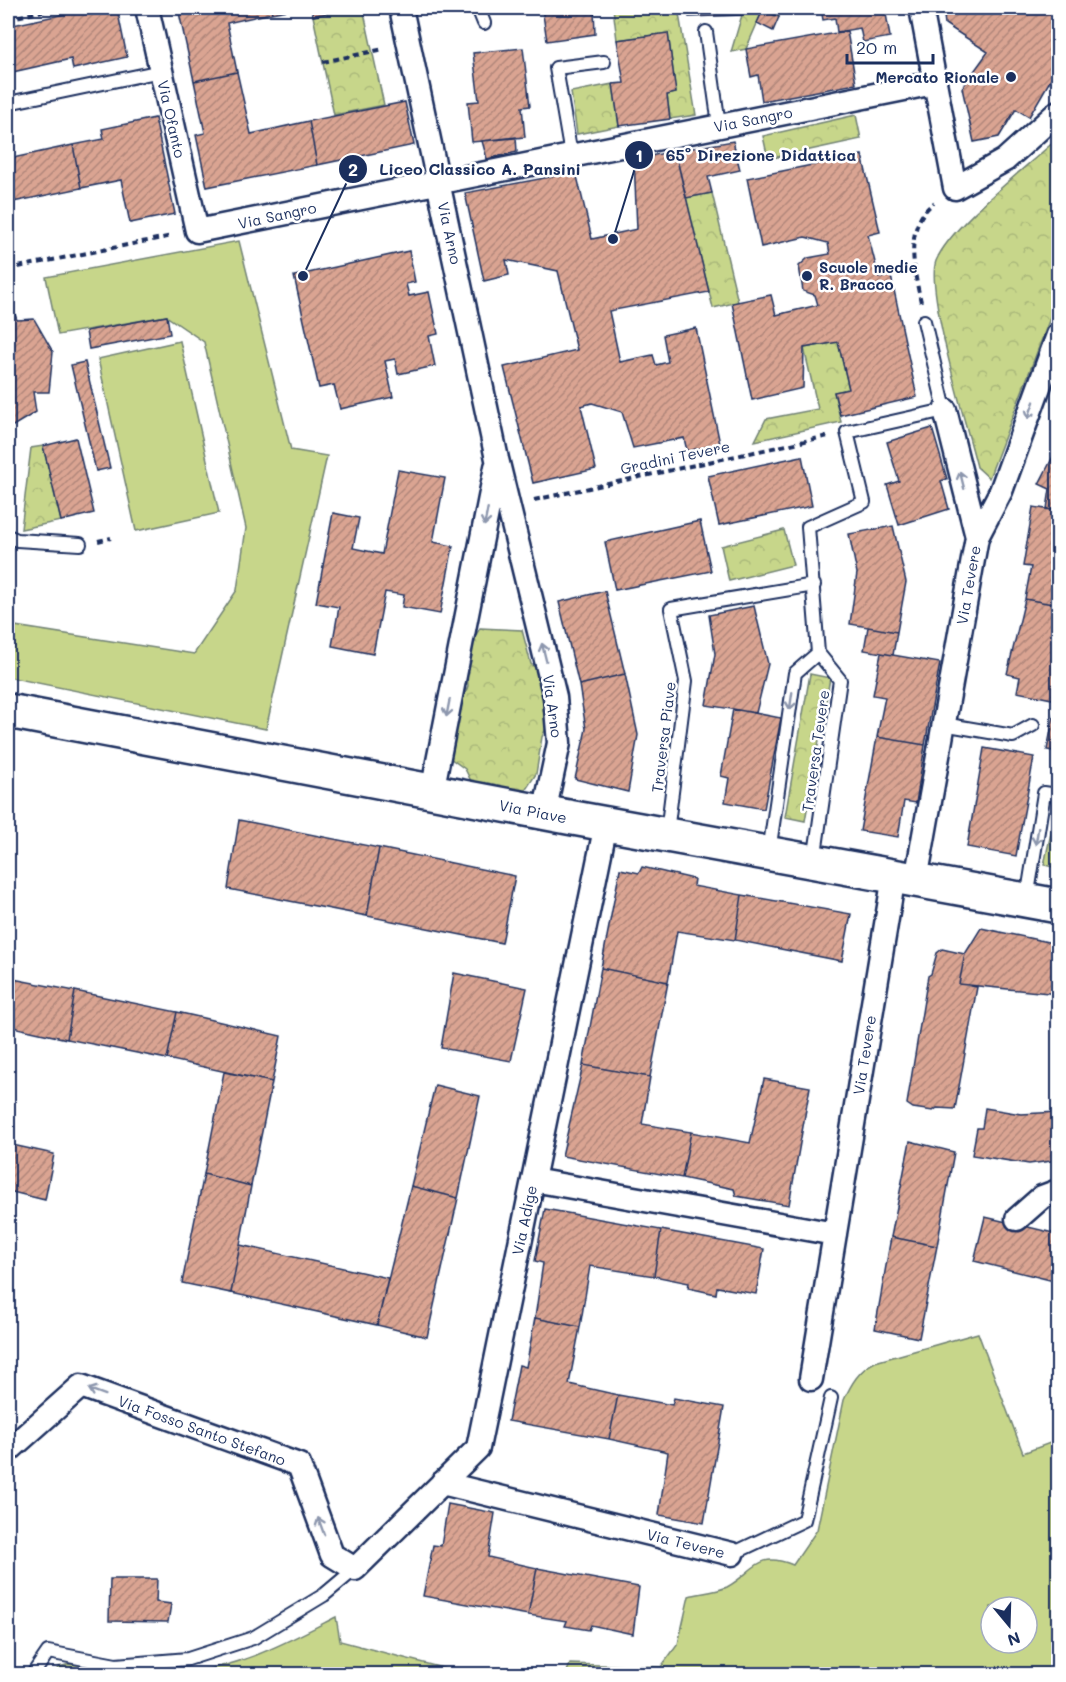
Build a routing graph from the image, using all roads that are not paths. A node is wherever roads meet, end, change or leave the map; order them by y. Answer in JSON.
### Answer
{"nodes":[{"id":1,"x":147,"y":8,"type":"edge"},
{"id":2,"x":401,"y":8,"type":"edge"},
{"id":3,"x":478,"y":8,"type":"edge"},
{"id":4,"x":921,"y":8,"type":"edge"},
{"id":5,"x":483,"y":23,"type":"dead end"},
{"id":6,"x":706,"y":32,"type":"dead end"},
{"id":7,"x":604,"y":62,"type":"dead end"},
{"id":8,"x":161,"y":71,"type":"junction"},
{"id":9,"x":934,"y":83,"type":"junction"},
{"id":10,"x":8,"y":102,"type":"edge"},
{"id":11,"x":1059,"y":112,"type":"edge"},
{"id":12,"x":719,"y":126,"type":"junction"},
{"id":13,"x":571,"y":155,"type":"junction"},
{"id":14,"x":439,"y":181,"type":"junction"},
{"id":15,"x":197,"y":231,"type":"joint"},
{"id":16,"x":924,"y":321,"type":"road end"},
{"id":17,"x":1059,"y":335,"type":"edge"},
{"id":18,"x":945,"y":410,"type":"junction"},
{"id":19,"x":497,"y":459,"type":"junction"},
{"id":20,"x":8,"y":536,"type":"edge"},
{"id":21,"x":977,"y":537,"type":"junction"},
{"id":22,"x":80,"y":544,"type":"dead end"},
{"id":23,"x":814,"y":585,"type":"junction"},
{"id":24,"x":818,"y":653,"type":"junction"},
{"id":25,"x":8,"y":711,"type":"edge"},
{"id":26,"x":944,"y":724,"type":"junction"},
{"id":27,"x":1033,"y":725,"type":"dead end"},
{"id":28,"x":432,"y":792,"type":"junction"},
{"id":29,"x":1059,"y":795,"type":"edge"},
{"id":30,"x":544,"y":813,"type":"junction"},
{"id":31,"x":606,"y":824,"type":"junction"},
{"id":32,"x":667,"y":835,"type":"junction"},
{"id":33,"x":769,"y":854,"type":"junction"},
{"id":34,"x":813,"y":861,"type":"junction"},
{"id":35,"x":905,"y":878,"type":"junction"},
{"id":36,"x":1027,"y":900,"type":"junction"},
{"id":37,"x":1059,"y":906,"type":"edge"},
{"id":38,"x":533,"y":1180,"type":"junction"},
{"id":39,"x":1059,"y":1191,"type":"edge"},
{"id":40,"x":1017,"y":1219,"type":"dead end"},
{"id":41,"x":835,"y":1234,"type":"junction"},
{"id":42,"x":811,"y":1379,"type":"dead end"},
{"id":43,"x":831,"y":1398,"type":"dead end"},
{"id":44,"x":8,"y":1450,"type":"edge"},
{"id":45,"x":442,"y":1483,"type":"junction"},
{"id":46,"x":732,"y":1554,"type":"joint"},
{"id":47,"x":355,"y":1569,"type":"junction"},
{"id":48,"x":33,"y":1674,"type":"edge"}],
"edges":[{"from":1,"to":8,"type":"street","name":"Via Ofanto"},
{"from":2,"to":14,"type":"street","name":"Via Arno"},
{"from":3,"to":5,"type":"lane"},
{"from":4,"to":9,"type":"street"},
{"from":6,"to":12,"type":"lane"},
{"from":7,"to":13,"type":"lane"},
{"from":8,"to":10,"type":"lane"},
{"from":8,"to":15,"type":"street","name":"Via Ofanto"},
{"from":9,"to":11,"type":"street"},
{"from":9,"to":12,"type":"street","name":"Via Sangro"},
{"from":12,"to":13,"type":"street","name":"Via Sangro"},
{"from":13,"to":14,"type":"street","name":"Via Sangro"},
{"from":14,"to":15,"type":"street","name":"Via Sangro"},
{"from":14,"to":19,"type":"street","name":"Via Arno"},
{"from":16,"to":18,"type":"lane","name":"Via Tevere"},
{"from":17,"to":21,"type":"street","name":"Via Tevere","one_way":true},
{"from":21,"to":18,"type":"street","name":"Via Tevere","one_way":true},
{"from":18,"to":23,"type":"lane"},
{"from":19,"to":28,"type":"street","name":"Via Arno","one_way":true},
{"from":30,"to":19,"type":"street","name":"Via Arno","one_way":true},
{"from":20,"to":22,"type":"lane"},
{"from":21,"to":26,"type":"street","name":"Via Tevere"},
{"from":23,"to":24,"type":"lane"},
{"from":23,"to":32,"type":"lane","name":"Traversa Piave"},
{"from":24,"to":33,"type":"lane","name":"Traversa Tevere","one_way":true},
{"from":24,"to":34,"type":"lane","name":"Traversa Tevere"},
{"from":25,"to":28,"type":"street","name":"Via Piave"},
{"from":26,"to":27,"type":"lane"},
{"from":26,"to":35,"type":"street","name":"Via Tevere"},
{"from":28,"to":30,"type":"street","name":"Via Piave"},
{"from":29,"to":36,"type":"lane","one_way":true},
{"from":30,"to":31,"type":"street","name":"Via Piave"},
{"from":31,"to":32,"type":"street","name":"Via Piave"},
{"from":31,"to":38,"type":"street","name":"Via Adige"},
{"from":32,"to":33,"type":"street","name":"Via Piave"},
{"from":33,"to":34,"type":"street","name":"Via Piave"},
{"from":34,"to":35,"type":"street","name":"Via Piave"},
{"from":35,"to":36,"type":"street","name":"Via Piave"},
{"from":35,"to":41,"type":"street","name":"Via Tevere"},
{"from":36,"to":37,"type":"street","name":"Via Piave"},
{"from":38,"to":41,"type":"street"},
{"from":38,"to":45,"type":"street","name":"Via Adige"},
{"from":39,"to":40,"type":"street"},
{"from":41,"to":42,"type":"street","name":"Via Tevere"},
{"from":43,"to":46,"type":"lane","name":"Via Tevere"},
{"from":47,"to":44,"type":"street","name":"Via Fosso Santo Stefano","one_way":true},
{"from":45,"to":46,"type":"street","name":"Via Tevere"},
{"from":45,"to":47,"type":"street","name":"Via Adige"},
{"from":47,"to":48,"type":"lane"}]}
